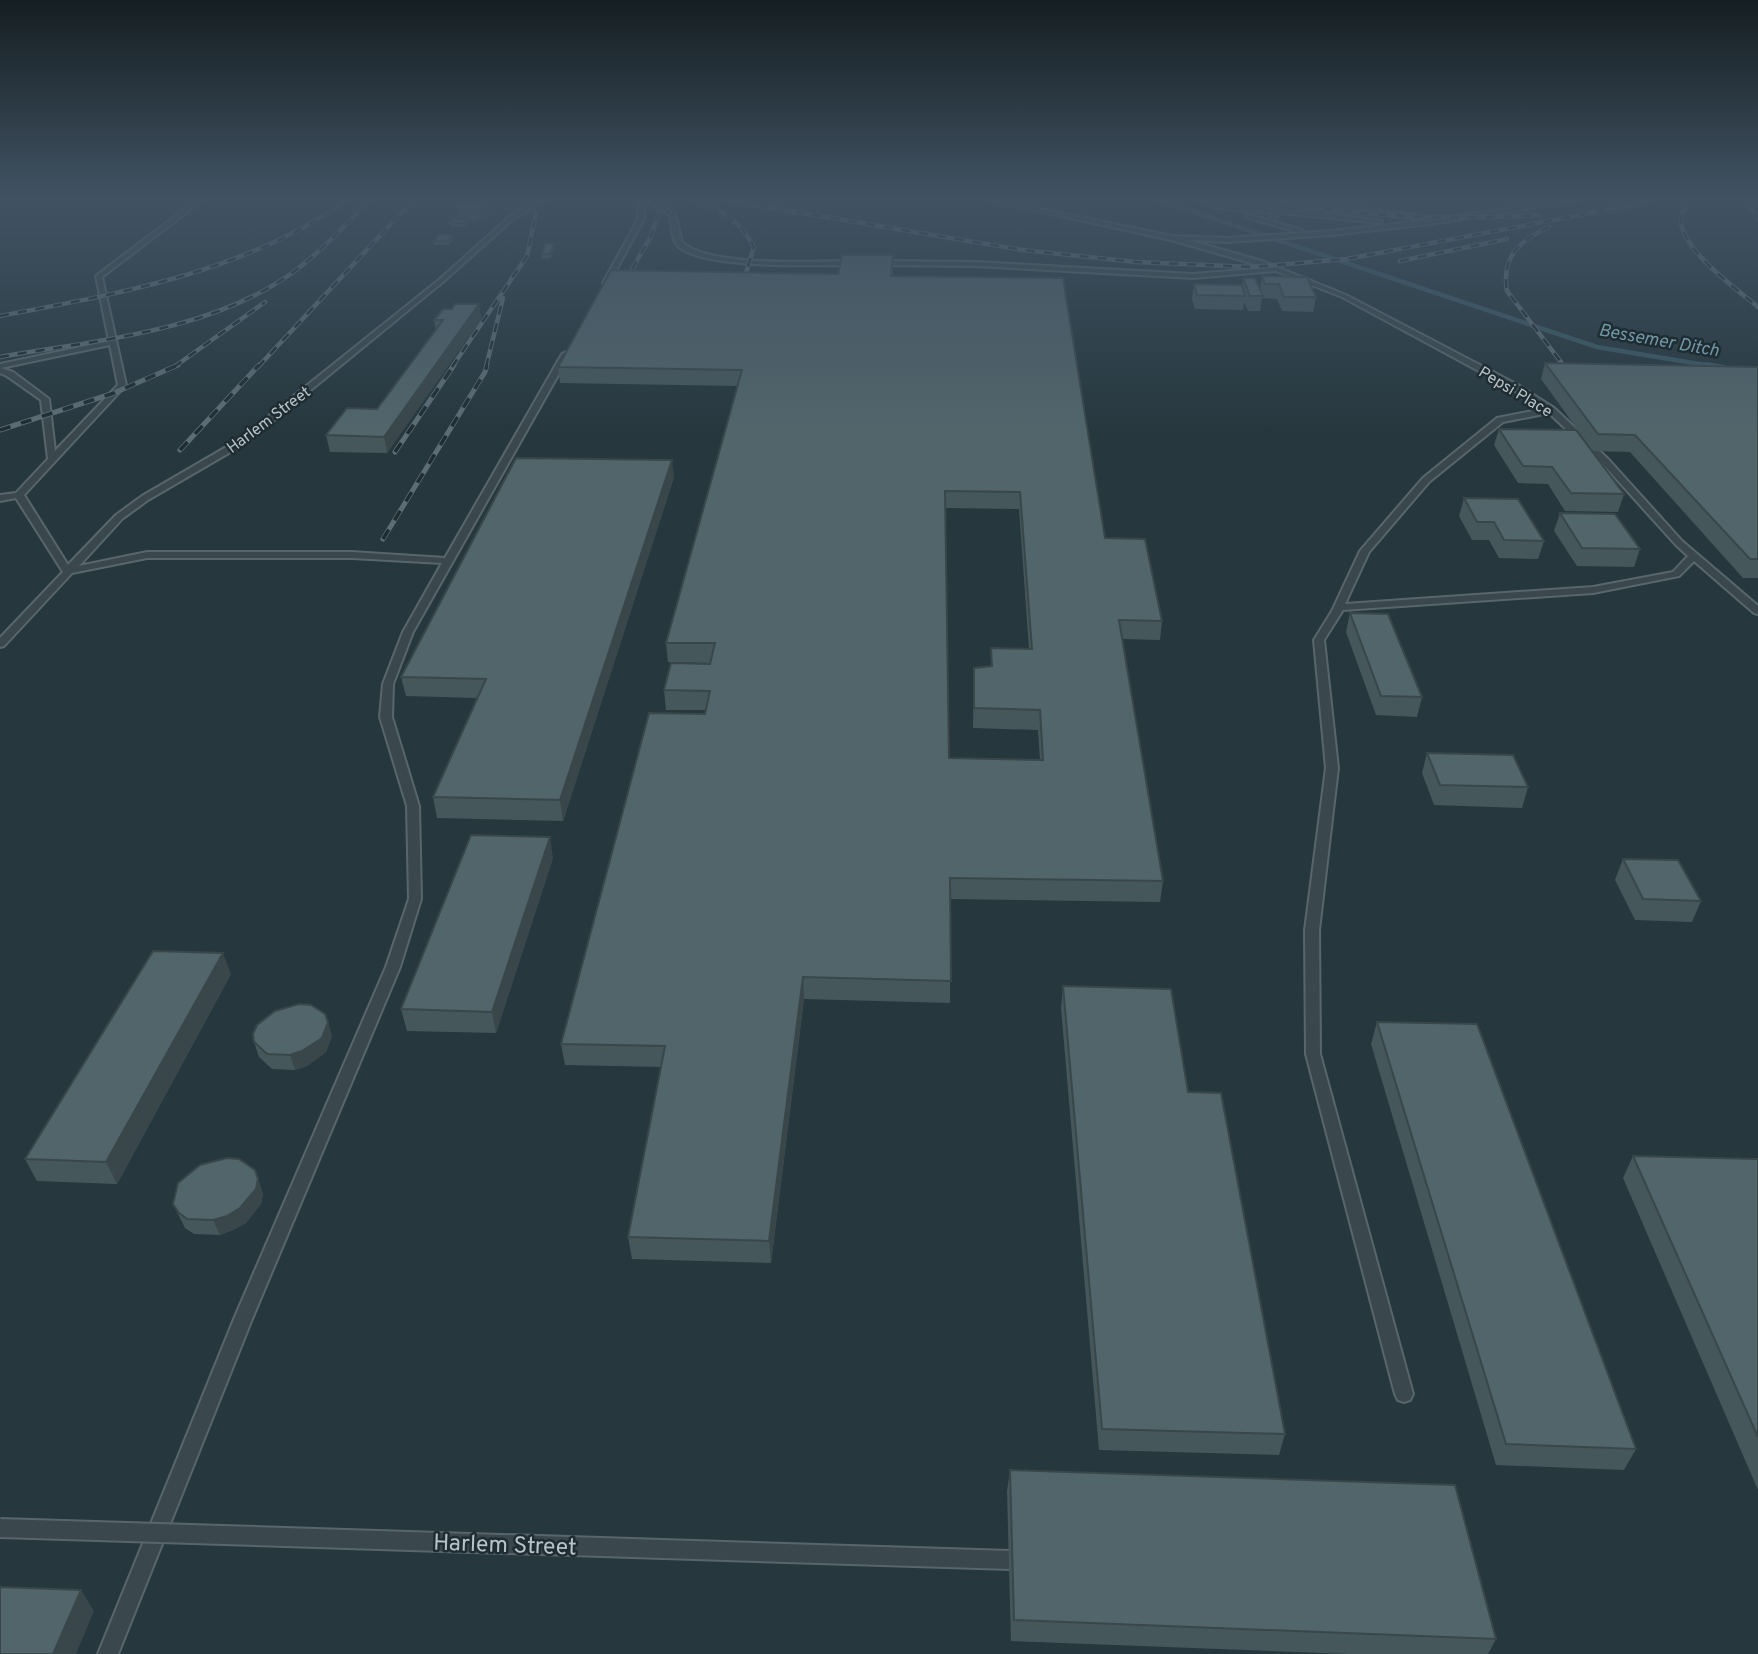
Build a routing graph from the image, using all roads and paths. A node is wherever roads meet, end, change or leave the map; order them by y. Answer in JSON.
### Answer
{"nodes":[{"id":1,"x":99,"y":277,"type":"edge"},
{"id":2,"x":445,"y":277,"type":"edge"},
{"id":3,"x":609,"y":277,"type":"edge"},
{"id":4,"x":1298,"y":277,"type":"edge"},
{"id":5,"x":597,"y":300,"type":"edge"},
{"id":6,"x":113,"y":342,"type":"junction"},
{"id":7,"x":570,"y":347,"type":"edge"},
{"id":8,"x":0,"y":368,"type":"edge"},
{"id":9,"x":1551,"y":410,"type":"junction"},
{"id":10,"x":52,"y":460,"type":"junction"},
{"id":11,"x":19,"y":495,"type":"junction"},
{"id":12,"x":0,"y":498,"type":"edge"},
{"id":13,"x":1693,"y":555,"type":"junction"},
{"id":14,"x":448,"y":561,"type":"junction"},
{"id":15,"x":67,"y":571,"type":"junction"},
{"id":16,"x":1337,"y":611,"type":"junction"},
{"id":17,"x":1758,"y":611,"type":"edge"},
{"id":18,"x":0,"y":644,"type":"edge"},
{"id":19,"x":1404,"y":1394,"type":"dead end"},
{"id":20,"x":0,"y":1528,"type":"edge"},
{"id":21,"x":1010,"y":1560,"type":"edge"},
{"id":22,"x":108,"y":1654,"type":"edge"}],
"edges":[{"from":1,"to":6,"type":"lane"},
{"from":2,"to":15,"type":"lane","name":"Harlem Street"},
{"from":3,"to":5,"type":"lane"},
{"from":4,"to":9,"type":"lane","name":"Pepsi Place"},
{"from":6,"to":8,"type":"lane"},
{"from":6,"to":10,"type":"lane"},
{"from":7,"to":14,"type":"lane"},
{"from":8,"to":10,"type":"lane"},
{"from":9,"to":13,"type":"lane","name":"Pepsi Place"},
{"from":9,"to":16,"type":"lane"},
{"from":10,"to":11,"type":"lane"},
{"from":11,"to":12,"type":"lane"},
{"from":11,"to":15,"type":"lane"},
{"from":13,"to":16,"type":"lane"},
{"from":13,"to":17,"type":"lane","name":"Pepsi Place"},
{"from":14,"to":15,"type":"lane"},
{"from":14,"to":22,"type":"lane"},
{"from":15,"to":18,"type":"lane","name":"Harlem Street"},
{"from":16,"to":19,"type":"lane"},
{"from":20,"to":21,"type":"lane","name":"Harlem Street","bridge":true}]}
